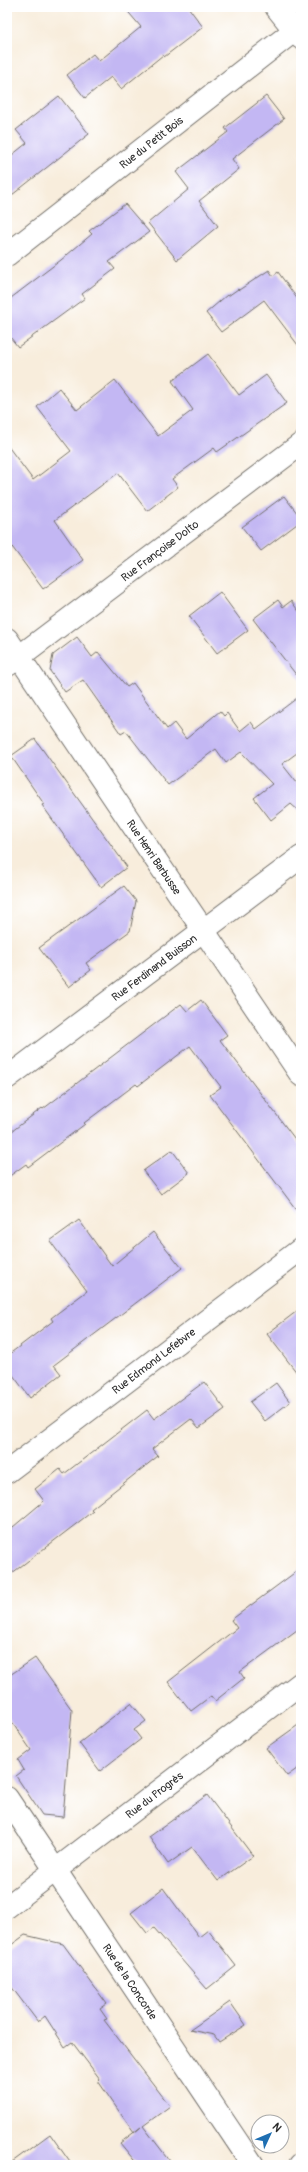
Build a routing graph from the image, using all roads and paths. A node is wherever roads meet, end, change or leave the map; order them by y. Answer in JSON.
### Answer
{"nodes":[{"id":1,"x":276,"y":7,"type":"edge"},
{"id":2,"x":298,"y":34,"type":"edge"},
{"id":3,"x":7,"y":254,"type":"edge"},
{"id":4,"x":301,"y":444,"type":"edge"},
{"id":5,"x":7,"y":639,"type":"edge"},
{"id":6,"x":13,"y":662,"type":"edge"},
{"id":7,"x":301,"y":857,"type":"edge"},
{"id":8,"x":204,"y":930,"type":"junction"},
{"id":9,"x":301,"y":1074,"type":"edge"},
{"id":10,"x":7,"y":1078,"type":"edge"},
{"id":11,"x":301,"y":1249,"type":"edge"},
{"id":12,"x":7,"y":1472,"type":"edge"},
{"id":13,"x":301,"y":1683,"type":"edge"},
{"id":14,"x":7,"y":1798,"type":"edge"},
{"id":15,"x":55,"y":1870,"type":"junction"},
{"id":16,"x":7,"y":1907,"type":"edge"},
{"id":17,"x":253,"y":2165,"type":"edge"}],
"edges":[{"from":1,"to":2,"type":"street"},
{"from":2,"to":3,"type":"street","name":"Rue du Petit Bois"},
{"from":4,"to":6,"type":"street","name":"Rue Françoise Dolto"},
{"from":5,"to":6,"type":"street","name":"Rue Henri Barbusse"},
{"from":6,"to":8,"type":"street","name":"Rue Henri Barbusse"},
{"from":7,"to":8,"type":"street","name":"Rue Ferdinand Buisson"},
{"from":8,"to":9,"type":"street","name":"Rue Henri Barbusse"},
{"from":8,"to":10,"type":"street","name":"Rue Ferdinand Buisson"},
{"from":11,"to":12,"type":"street","name":"Rue Edmond Lefebvre"},
{"from":13,"to":15,"type":"street","name":"Rue du Progrès"},
{"from":14,"to":15,"type":"street","name":"Rue de la Concorde"},
{"from":15,"to":16,"type":"street","name":"Rue du Progrès"},
{"from":15,"to":17,"type":"street","name":"Rue de la Concorde"}]}
